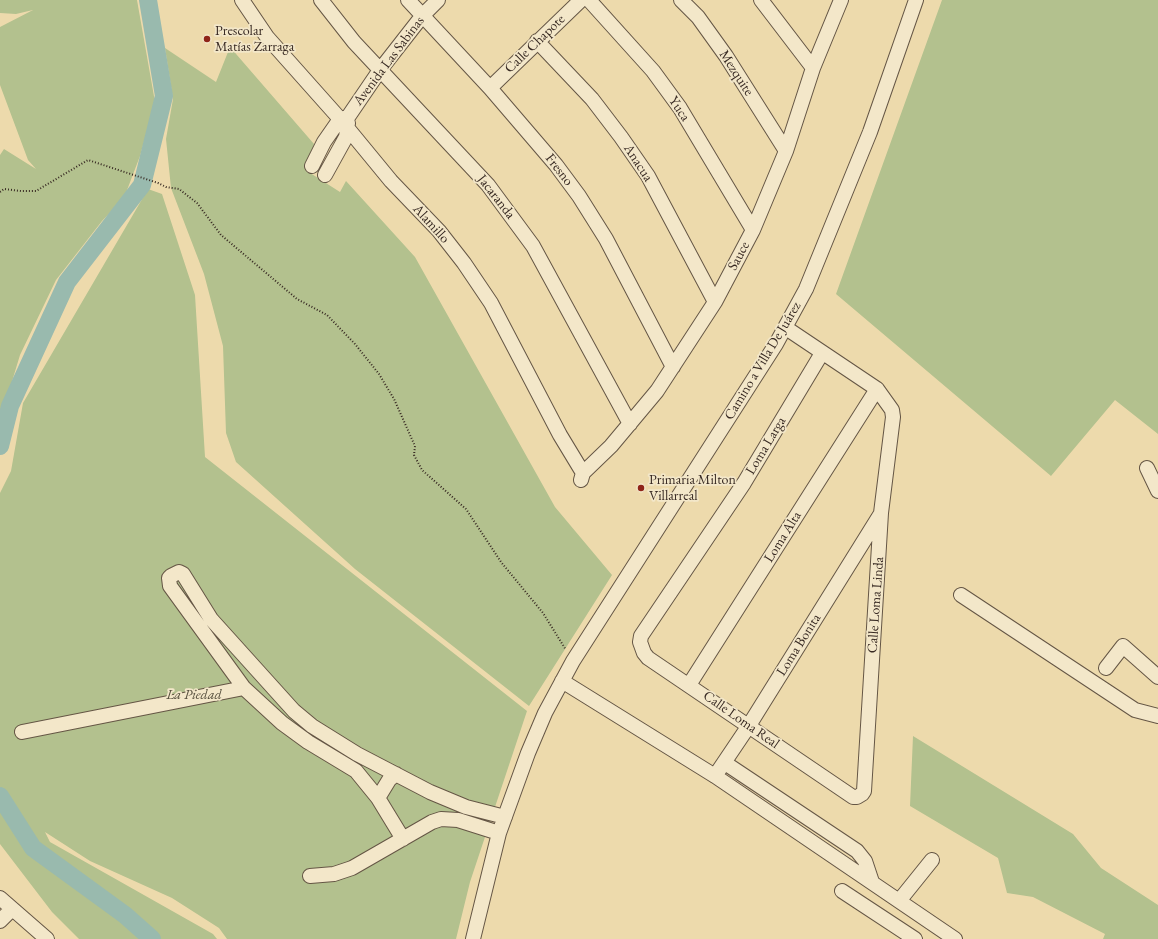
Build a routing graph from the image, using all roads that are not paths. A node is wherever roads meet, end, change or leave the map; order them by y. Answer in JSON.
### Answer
{"nodes":[{"id":1,"x":242,"y":0,"type":"edge"},
{"id":2,"x":321,"y":0,"type":"edge"},
{"id":3,"x":408,"y":0,"type":"edge"},
{"id":4,"x":438,"y":0,"type":"edge"},
{"id":5,"x":581,"y":0,"type":"edge"},
{"id":6,"x":589,"y":0,"type":"edge"},
{"id":7,"x":681,"y":0,"type":"edge"},
{"id":8,"x":762,"y":0,"type":"edge"},
{"id":9,"x":841,"y":0,"type":"edge"},
{"id":10,"x":916,"y":0,"type":"edge"},
{"id":11,"x":423,"y":15,"type":"junction"},
{"id":12,"x":537,"y":41,"type":"junction"},
{"id":13,"x":813,"y":68,"type":"junction"},
{"id":14,"x":380,"y":70,"type":"junction"},
{"id":15,"x":490,"y":88,"type":"junction"},
{"id":16,"x":345,"y":122,"type":"junction"},
{"id":17,"x":786,"y":151,"type":"junction"},
{"id":18,"x":312,"y":166,"type":"dead end"},
{"id":19,"x":325,"y":175,"type":"dead end"},
{"id":20,"x":753,"y":230,"type":"junction"},
{"id":21,"x":715,"y":302,"type":"junction"},
{"id":22,"x":786,"y":328,"type":"junction"},
{"id":23,"x":822,"y":353,"type":"junction"},
{"id":24,"x":673,"y":367,"type":"junction"},
{"id":25,"x":877,"y":389,"type":"junction"},
{"id":26,"x":630,"y":424,"type":"junction"},
{"id":27,"x":1147,"y":468,"type":"dead end"},
{"id":28,"x":582,"y":477,"type":"joint"},
{"id":29,"x":1158,"y":491,"type":"edge"},
{"id":30,"x":882,"y":513,"type":"junction"},
{"id":31,"x":961,"y":595,"type":"dead end"},
{"id":32,"x":641,"y":636,"type":"joint"},
{"id":33,"x":1106,"y":668,"type":"dead end"},
{"id":34,"x":1158,"y":677,"type":"edge"},
{"id":35,"x":562,"y":681,"type":"junction"},
{"id":36,"x":689,"y":685,"type":"junction"},
{"id":37,"x":244,"y":688,"type":"junction"},
{"id":38,"x":294,"y":711,"type":"junction"},
{"id":39,"x":1158,"y":716,"type":"edge"},
{"id":40,"x":282,"y":723,"type":"junction"},
{"id":41,"x":748,"y":727,"type":"junction"},
{"id":42,"x":22,"y":732,"type":"dead end"},
{"id":43,"x":725,"y":763,"type":"junction"},
{"id":44,"x":396,"y":774,"type":"junction"},
{"id":45,"x":715,"y":776,"type":"junction"},
{"id":46,"x":853,"y":797,"type":"joint"},
{"id":47,"x":378,"y":798,"type":"junction"},
{"id":48,"x":504,"y":817,"type":"junction"},
{"id":49,"x":498,"y":833,"type":"junction"},
{"id":50,"x":403,"y":838,"type":"junction"},
{"id":51,"x":932,"y":860,"type":"dead end"},
{"id":52,"x":310,"y":876,"type":"dead end"},
{"id":53,"x":872,"y":882,"type":"junction"},
{"id":54,"x":842,"y":891,"type":"dead end"},
{"id":55,"x":0,"y":898,"type":"edge"},
{"id":56,"x":899,"y":901,"type":"junction"},
{"id":57,"x":12,"y":909,"type":"junction"},
{"id":58,"x":0,"y":921,"type":"edge"},
{"id":59,"x":47,"y":939,"type":"edge"},
{"id":60,"x":472,"y":939,"type":"edge"},
{"id":61,"x":915,"y":939,"type":"edge"},
{"id":62,"x":955,"y":939,"type":"edge"}],
"edges":[{"from":1,"to":16,"type":"street","name":"Alamillo"},
{"from":2,"to":14,"type":"street","name":"Jacaranda"},
{"from":3,"to":11,"type":"street","name":"Fresno"},
{"from":4,"to":11,"type":"street","name":"Avenida Las Sabinas"},
{"from":5,"to":12,"type":"street","name":"Calle Chapote"},
{"from":6,"to":20,"type":"street","name":"Yuca"},
{"from":7,"to":17,"type":"street","name":"Mezquite"},
{"from":8,"to":13,"type":"street"},
{"from":9,"to":13,"type":"street","name":"Sauce"},
{"from":10,"to":22,"type":"street","name":"Camino a Villa De Juárez"},
{"from":11,"to":14,"type":"street","name":"Avenida Las Sabinas"},
{"from":11,"to":15,"type":"street","name":"Fresno"},
{"from":12,"to":15,"type":"street","name":"Calle Chapote"},
{"from":12,"to":21,"type":"street","name":"Anacua"},
{"from":13,"to":17,"type":"street","name":"Sauce"},
{"from":14,"to":16,"type":"street","name":"Avenida Las Sabinas"},
{"from":14,"to":26,"type":"street","name":"Jacaranda"},
{"from":15,"to":24,"type":"street","name":"Fresno"},
{"from":16,"to":18,"type":"street"},
{"from":16,"to":19,"type":"street"},
{"from":16,"to":28,"type":"street","name":"Alamillo"},
{"from":17,"to":20,"type":"street","name":"Sauce"},
{"from":20,"to":21,"type":"street","name":"Sauce"},
{"from":21,"to":24,"type":"street","name":"Sauce"},
{"from":22,"to":23,"type":"street"},
{"from":22,"to":35,"type":"street","name":"Camino a Villa De Juárez"},
{"from":23,"to":25,"type":"street"},
{"from":23,"to":32,"type":"street","name":"Loma Larga"},
{"from":24,"to":26,"type":"street","name":"Sauce"},
{"from":25,"to":30,"type":"street","name":"Calle Loma Linda"},
{"from":25,"to":36,"type":"street","name":"Loma Alta"},
{"from":26,"to":28,"type":"street","name":"Sauce"},
{"from":27,"to":29,"type":"street"},
{"from":30,"to":41,"type":"street","name":"Loma Bonita"},
{"from":30,"to":46,"type":"street","name":"Calle Loma Linda"},
{"from":31,"to":39,"type":"street"},
{"from":32,"to":36,"type":"street","name":"Calle Loma Real"},
{"from":33,"to":34,"type":"street"},
{"from":35,"to":45,"type":"street"},
{"from":35,"to":48,"type":"street","name":"Camino a Villa De Juárez"},
{"from":36,"to":41,"type":"street","name":"Calle Loma Real"},
{"from":37,"to":38,"type":"street"},
{"from":37,"to":40,"type":"street"},
{"from":37,"to":42,"type":"street"},
{"from":38,"to":40,"type":"street"},
{"from":38,"to":44,"type":"street"},
{"from":40,"to":47,"type":"street"},
{"from":41,"to":43,"type":"street","name":"Loma Bonita"},
{"from":41,"to":46,"type":"street","name":"Calle Loma Real"},
{"from":43,"to":45,"type":"street","name":"Loma Bonita"},
{"from":43,"to":53,"type":"street"},
{"from":44,"to":47,"type":"street"},
{"from":44,"to":48,"type":"street"},
{"from":45,"to":53,"type":"street"},
{"from":47,"to":50,"type":"street"},
{"from":48,"to":49,"type":"street","name":"Camino a Villa De Juárez"},
{"from":49,"to":50,"type":"street"},
{"from":49,"to":60,"type":"street","name":"Camino a Villa De Juárez"},
{"from":50,"to":52,"type":"street"},
{"from":51,"to":56,"type":"street"},
{"from":53,"to":56,"type":"street"},
{"from":54,"to":61,"type":"street"},
{"from":55,"to":57,"type":"street"},
{"from":56,"to":62,"type":"street"},
{"from":57,"to":58,"type":"street"},
{"from":57,"to":59,"type":"street"}]}
